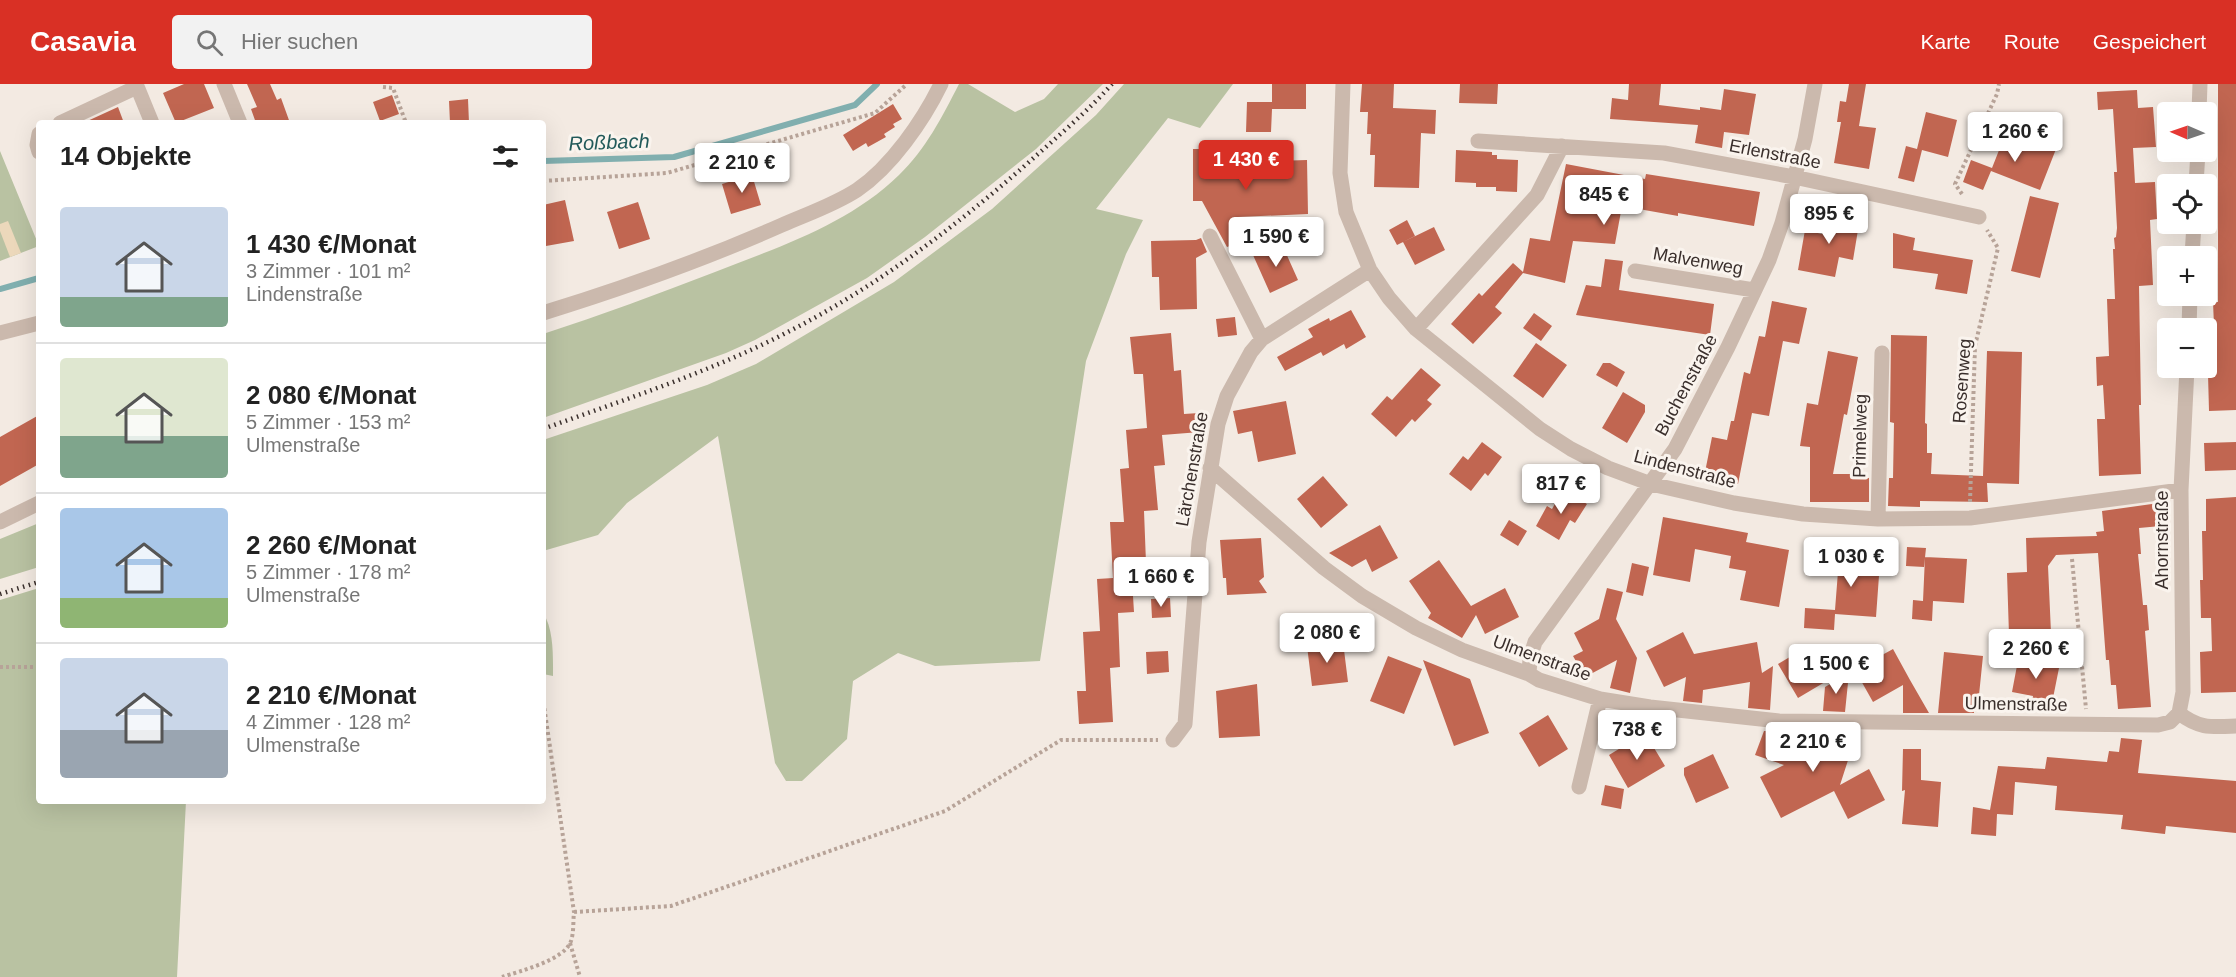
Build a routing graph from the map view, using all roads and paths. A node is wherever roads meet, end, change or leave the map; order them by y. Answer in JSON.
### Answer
{"nodes":[{"id":1,"x":225,"y":84,"type":"edge"},
{"id":2,"x":908,"y":84,"type":"edge"},
{"id":3,"x":941,"y":84,"type":"edge"},
{"id":4,"x":1343,"y":84,"type":"edge"},
{"id":5,"x":1815,"y":84,"type":"edge"},
{"id":6,"x":1999,"y":84,"type":"edge"},
{"id":7,"x":2200,"y":84,"type":"edge"},
{"id":8,"x":137,"y":86,"type":"edge"},
{"id":9,"x":383,"y":87,"type":"dead end"},
{"id":10,"x":2199,"y":102,"type":"edge"},
{"id":11,"x":66,"y":120,"type":"edge"},
{"id":12,"x":151,"y":120,"type":"edge"},
{"id":13,"x":239,"y":120,"type":"edge"},
{"id":14,"x":405,"y":120,"type":"edge"},
{"id":15,"x":1478,"y":141,"type":"dead end"},
{"id":16,"x":1562,"y":146,"type":"junction"},
{"id":17,"x":1794,"y":177,"type":"junction"},
{"id":18,"x":546,"y":181,"type":"edge"},
{"id":19,"x":1979,"y":217,"type":"junction"},
{"id":20,"x":1210,"y":236,"type":"dead end"},
{"id":21,"x":1370,"y":270,"type":"junction"},
{"id":22,"x":1635,"y":271,"type":"dead end"},
{"id":23,"x":1754,"y":291,"type":"junction"},
{"id":24,"x":546,"y":312,"type":"edge"},
{"id":25,"x":36,"y":324,"type":"edge"},
{"id":26,"x":1416,"y":329,"type":"junction"},
{"id":27,"x":0,"y":333,"type":"edge"},
{"id":28,"x":1262,"y":339,"type":"junction"},
{"id":29,"x":1882,"y":353,"type":"dead end"},
{"id":30,"x":2187,"y":378,"type":"edge"},
{"id":31,"x":1210,"y":468,"type":"junction"},
{"id":32,"x":1651,"y":484,"type":"junction"},
{"id":33,"x":2181,"y":490,"type":"junction"},
{"id":34,"x":36,"y":504,"type":"edge"},
{"id":35,"x":1970,"y":518,"type":"junction"},
{"id":36,"x":1878,"y":519,"type":"junction"},
{"id":37,"x":0,"y":522,"type":"edge"},
{"id":38,"x":2072,"y":559,"type":"dead end"},
{"id":39,"x":0,"y":667,"type":"edge"},
{"id":40,"x":36,"y":667,"type":"edge"},
{"id":41,"x":1529,"y":674,"type":"junction"},
{"id":42,"x":1600,"y":699,"type":"junction"},
{"id":43,"x":2179,"y":712,"type":"junction"},
{"id":44,"x":546,"y":720,"type":"edge"},
{"id":45,"x":2087,"y":724,"type":"junction"},
{"id":46,"x":2236,"y":726,"type":"edge"},
{"id":47,"x":1173,"y":740,"type":"joint"},
{"id":48,"x":1579,"y":788,"type":"dead end"},
{"id":49,"x":574,"y":912,"type":"junction"},
{"id":50,"x":570,"y":943,"type":"junction"},
{"id":51,"x":502,"y":977,"type":"edge"},
{"id":52,"x":580,"y":977,"type":"edge"}],
"edges":[{"from":1,"to":13,"type":"street"},
{"from":2,"to":18,"type":"path"},
{"from":3,"to":24,"type":"street"},
{"from":4,"to":21,"type":"street","name":"Lindenstraße"},
{"from":5,"to":17,"type":"street","name":"Buchenstraße"},
{"from":6,"to":19,"type":"path","name":"Rosenweg"},
{"from":7,"to":10,"type":"street"},
{"from":8,"to":11,"type":"street"},
{"from":8,"to":12,"type":"street"},
{"from":9,"to":14,"type":"path"},
{"from":15,"to":16,"type":"street","name":"Erlenstraße"},
{"from":16,"to":17,"type":"street","name":"Erlenstraße"},
{"from":16,"to":26,"type":"street"},
{"from":17,"to":19,"type":"street","name":"Erlenstraße"},
{"from":17,"to":23,"type":"street","name":"Buchenstraße"},
{"from":19,"to":35,"type":"path","name":"Rosenweg"},
{"from":20,"to":28,"type":"street"},
{"from":21,"to":26,"type":"street","name":"Lindenstraße"},
{"from":21,"to":28,"type":"street","name":"Lärchenstraße"},
{"from":22,"to":23,"type":"street","name":"Malvenweg"},
{"from":23,"to":32,"type":"street","name":"Buchenstraße"},
{"from":25,"to":27,"type":"street"},
{"from":26,"to":32,"type":"street","name":"Lindenstraße"},
{"from":28,"to":31,"type":"street","name":"Lärchenstraße"},
{"from":29,"to":36,"type":"street","name":"Primelweg"},
{"from":30,"to":33,"type":"street","name":"Ahornstraße"},
{"from":31,"to":41,"type":"street","name":"Ulmenstraße"},
{"from":31,"to":47,"type":"street","name":"Lärchenstraße"},
{"from":32,"to":36,"type":"street","name":"Lindenstraße"},
{"from":32,"to":41,"type":"street","name":"Buchenstraße"},
{"from":33,"to":35,"type":"street","name":"Lindenstraße"},
{"from":33,"to":43,"type":"street","name":"Ahornstraße"},
{"from":34,"to":37,"type":"street"},
{"from":35,"to":36,"type":"street","name":"Lindenstraße"},
{"from":38,"to":45,"type":"path"},
{"from":39,"to":40,"type":"path"},
{"from":41,"to":42,"type":"street","name":"Ulmenstraße"},
{"from":42,"to":45,"type":"street","name":"Ulmenstraße"},
{"from":42,"to":48,"type":"street"},
{"from":43,"to":45,"type":"street","name":"Ulmenstraße"},
{"from":43,"to":46,"type":"street"},
{"from":44,"to":49,"type":"path"},
{"from":47,"to":49,"type":"path"},
{"from":49,"to":50,"type":"path"},
{"from":50,"to":51,"type":"path"},
{"from":50,"to":52,"type":"path"}]}
